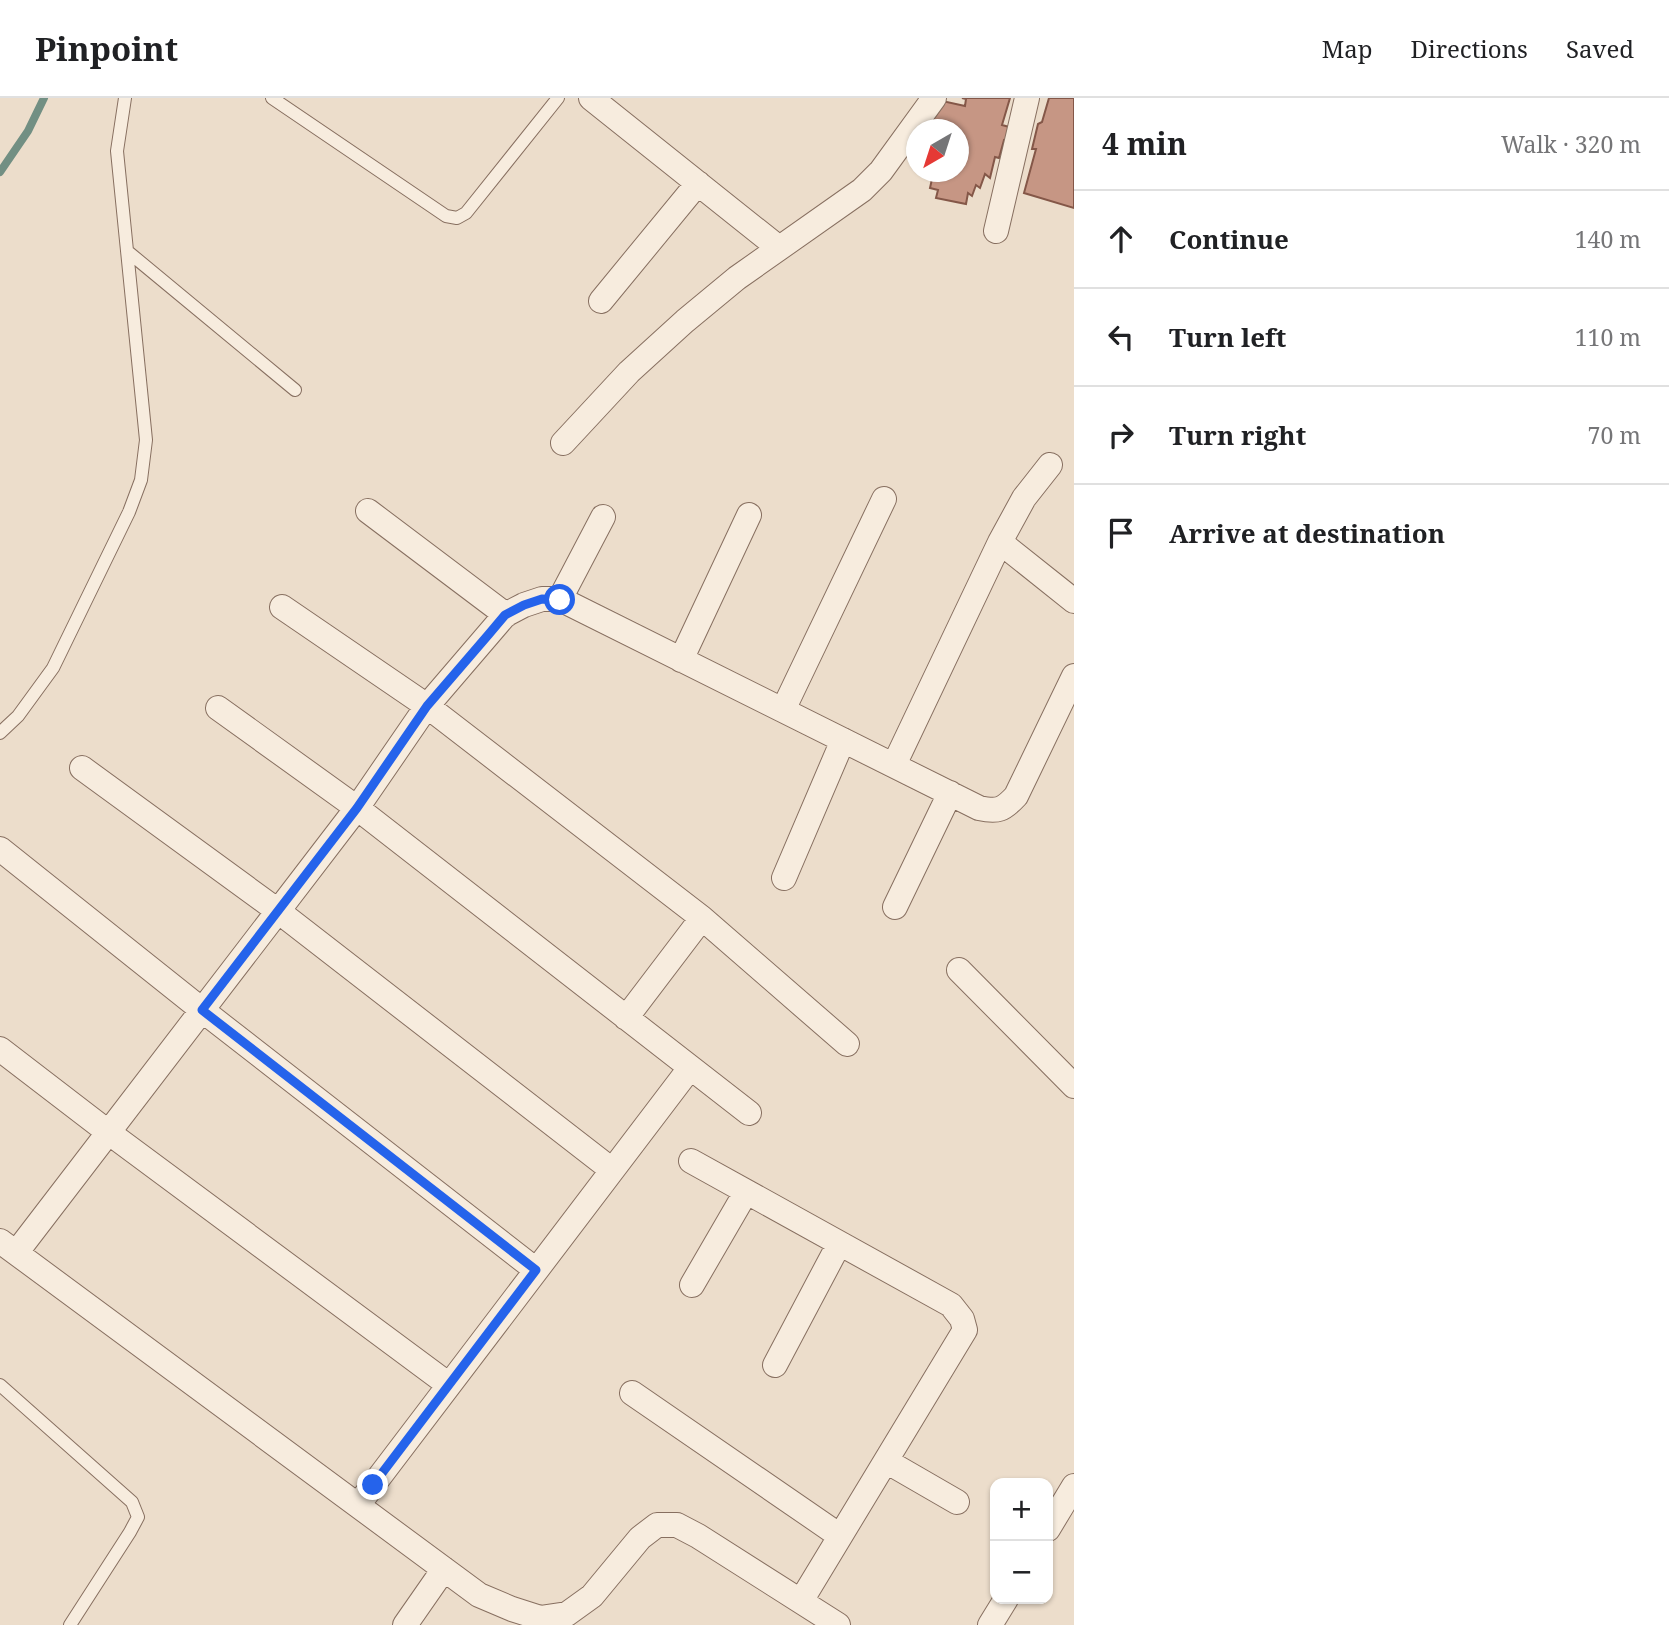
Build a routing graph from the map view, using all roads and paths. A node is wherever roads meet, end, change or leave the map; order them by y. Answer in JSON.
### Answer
{"nodes":[{"id":1,"x":125,"y":98,"type":"edge"},
{"id":2,"x":272,"y":98,"type":"edge"},
{"id":3,"x":558,"y":98,"type":"edge"},
{"id":4,"x":591,"y":98,"type":"edge"},
{"id":5,"x":934,"y":98,"type":"edge"},
{"id":6,"x":1027,"y":98,"type":"edge"},
{"id":7,"x":698,"y":183,"type":"junction"},
{"id":8,"x":996,"y":231,"type":"dead end"},
{"id":9,"x":779,"y":248,"type":"junction"},
{"id":10,"x":127,"y":251,"type":"junction"},
{"id":11,"x":601,"y":301,"type":"dead end"},
{"id":12,"x":295,"y":390,"type":"dead end"},
{"id":13,"x":563,"y":443,"type":"dead end"},
{"id":14,"x":1050,"y":465,"type":"dead end"},
{"id":15,"x":884,"y":499,"type":"dead end"},
{"id":16,"x":368,"y":511,"type":"dead end"},
{"id":17,"x":749,"y":515,"type":"dead end"},
{"id":18,"x":603,"y":517,"type":"dead end"},
{"id":19,"x":1000,"y":542,"type":"junction"},
{"id":20,"x":560,"y":600,"type":"junction"},
{"id":21,"x":1074,"y":601,"type":"edge"},
{"id":22,"x":282,"y":607,"type":"dead end"},
{"id":23,"x":506,"y":615,"type":"junction"},
{"id":24,"x":681,"y":660,"type":"junction"},
{"id":25,"x":1074,"y":676,"type":"edge"},
{"id":26,"x":427,"y":706,"type":"junction"},
{"id":27,"x":218,"y":708,"type":"dead end"},
{"id":28,"x":783,"y":710,"type":"junction"},
{"id":29,"x":0,"y":733,"type":"edge"},
{"id":30,"x":844,"y":740,"type":"junction"},
{"id":31,"x":894,"y":765,"type":"junction"},
{"id":32,"x":82,"y":768,"type":"dead end"},
{"id":33,"x":950,"y":793,"type":"junction"},
{"id":34,"x":357,"y":808,"type":"junction"},
{"id":35,"x":0,"y":849,"type":"edge"},
{"id":36,"x":784,"y":878,"type":"dead end"},
{"id":37,"x":895,"y":907,"type":"dead end"},
{"id":38,"x":278,"y":911,"type":"junction"},
{"id":39,"x":702,"y":918,"type":"junction"},
{"id":40,"x":958,"y":970,"type":"dead end"},
{"id":41,"x":202,"y":1010,"type":"junction"},
{"id":42,"x":626,"y":1018,"type":"junction"},
{"id":43,"x":848,"y":1044,"type":"dead end"},
{"id":44,"x":0,"y":1049,"type":"edge"},
{"id":45,"x":690,"y":1068,"type":"junction"},
{"id":46,"x":1074,"y":1086,"type":"edge"},
{"id":47,"x":749,"y":1113,"type":"dead end"},
{"id":48,"x":108,"y":1132,"type":"junction"},
{"id":49,"x":691,"y":1161,"type":"dead end"},
{"id":50,"x":612,"y":1170,"type":"junction"},
{"id":51,"x":746,"y":1192,"type":"junction"},
{"id":52,"x":839,"y":1244,"type":"junction"},
{"id":53,"x":8,"y":1247,"type":"edge"},
{"id":54,"x":536,"y":1270,"type":"junction"},
{"id":55,"x":692,"y":1285,"type":"dead end"},
{"id":56,"x":775,"y":1365,"type":"dead end"},
{"id":57,"x":0,"y":1385,"type":"edge"},
{"id":58,"x":449,"y":1385,"type":"junction"},
{"id":59,"x":632,"y":1393,"type":"dead end"},
{"id":60,"x":886,"y":1461,"type":"junction"},
{"id":61,"x":1074,"y":1486,"type":"edge"},
{"id":62,"x":957,"y":1502,"type":"dead end"},
{"id":63,"x":358,"y":1505,"type":"junction"},
{"id":64,"x":1053,"y":1522,"type":"edge"},
{"id":65,"x":840,"y":1536,"type":"junction"},
{"id":66,"x":444,"y":1569,"type":"junction"},
{"id":67,"x":801,"y":1601,"type":"junction"},
{"id":68,"x":1003,"y":1604,"type":"edge"},
{"id":69,"x":70,"y":1625,"type":"edge"},
{"id":70,"x":405,"y":1625,"type":"edge"},
{"id":71,"x":838,"y":1625,"type":"edge"},
{"id":72,"x":990,"y":1625,"type":"edge"}],
"edges":[{"from":1,"to":10,"type":"lane"},
{"from":2,"to":3,"type":"lane"},
{"from":4,"to":7,"type":"street"},
{"from":5,"to":9,"type":"street"},
{"from":6,"to":8,"type":"street"},
{"from":7,"to":9,"type":"street"},
{"from":7,"to":11,"type":"street"},
{"from":9,"to":13,"type":"street"},
{"from":10,"to":12,"type":"lane"},
{"from":10,"to":29,"type":"lane"},
{"from":14,"to":19,"type":"street"},
{"from":15,"to":28,"type":"street"},
{"from":16,"to":23,"type":"street"},
{"from":17,"to":24,"type":"street"},
{"from":18,"to":20,"type":"street"},
{"from":19,"to":21,"type":"street"},
{"from":19,"to":31,"type":"street"},
{"from":20,"to":23,"type":"street"},
{"from":20,"to":24,"type":"street"},
{"from":22,"to":26,"type":"street"},
{"from":23,"to":26,"type":"street"},
{"from":24,"to":28,"type":"street"},
{"from":25,"to":33,"type":"street"},
{"from":26,"to":34,"type":"street"},
{"from":26,"to":39,"type":"street"},
{"from":27,"to":34,"type":"street"},
{"from":28,"to":30,"type":"street"},
{"from":30,"to":31,"type":"street"},
{"from":30,"to":36,"type":"street"},
{"from":31,"to":33,"type":"street"},
{"from":32,"to":38,"type":"street"},
{"from":33,"to":37,"type":"street"},
{"from":34,"to":38,"type":"street"},
{"from":34,"to":42,"type":"street"},
{"from":35,"to":41,"type":"street"},
{"from":38,"to":41,"type":"street"},
{"from":38,"to":50,"type":"street"},
{"from":39,"to":42,"type":"street"},
{"from":39,"to":43,"type":"street"},
{"from":40,"to":46,"type":"street"},
{"from":41,"to":48,"type":"street"},
{"from":41,"to":54,"type":"street"},
{"from":42,"to":45,"type":"street"},
{"from":44,"to":48,"type":"street"},
{"from":45,"to":47,"type":"street"},
{"from":45,"to":50,"type":"street"},
{"from":48,"to":53,"type":"street"},
{"from":48,"to":58,"type":"street"},
{"from":49,"to":51,"type":"street"},
{"from":50,"to":54,"type":"street"},
{"from":51,"to":52,"type":"street"},
{"from":51,"to":55,"type":"street"},
{"from":52,"to":56,"type":"street"},
{"from":52,"to":60,"type":"street"},
{"from":53,"to":63,"type":"street"},
{"from":54,"to":58,"type":"street"},
{"from":57,"to":69,"type":"lane"},
{"from":58,"to":63,"type":"street"},
{"from":59,"to":65,"type":"street"},
{"from":60,"to":62,"type":"street"},
{"from":60,"to":65,"type":"street"},
{"from":61,"to":64,"type":"street"},
{"from":63,"to":66,"type":"street"},
{"from":65,"to":67,"type":"street"},
{"from":66,"to":67,"type":"street"},
{"from":66,"to":70,"type":"street"},
{"from":67,"to":71,"type":"street"},
{"from":68,"to":72,"type":"street"}]}
